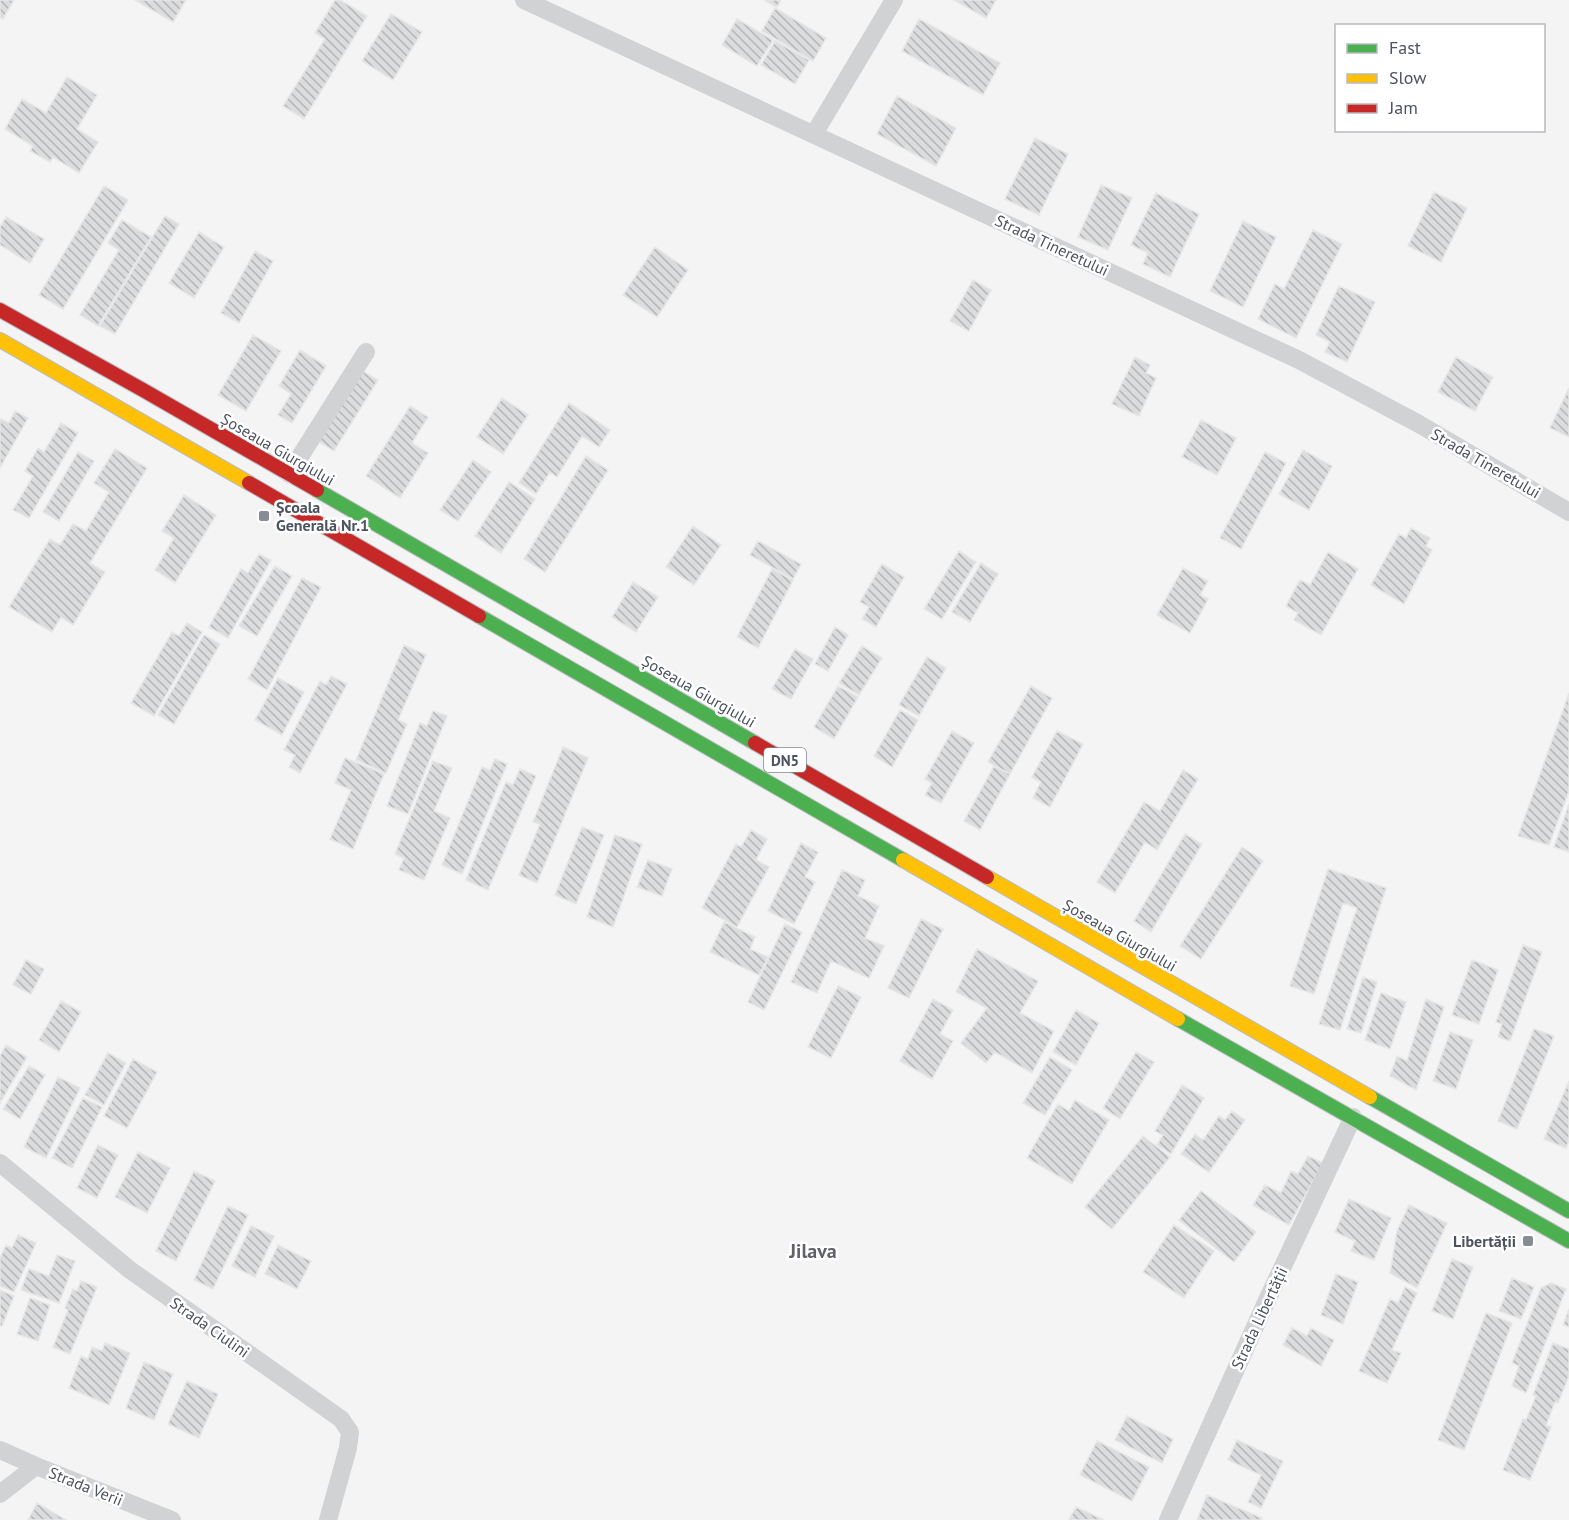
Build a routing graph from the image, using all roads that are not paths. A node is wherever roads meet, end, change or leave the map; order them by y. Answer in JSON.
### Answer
{"nodes":[{"id":1,"x":524,"y":0,"type":"edge"},
{"id":2,"x":894,"y":0,"type":"edge"},
{"id":3,"x":814,"y":134,"type":"junction"},
{"id":4,"x":0,"y":310,"type":"edge"},
{"id":5,"x":0,"y":340,"type":"edge"},
{"id":6,"x":366,"y":352,"type":"dead end"},
{"id":7,"x":289,"y":474,"type":"junction"},
{"id":8,"x":1569,"y":512,"type":"edge"},
{"id":9,"x":1353,"y":1117,"type":"junction"},
{"id":10,"x":0,"y":1163,"type":"edge"},
{"id":11,"x":1569,"y":1211,"type":"edge"},
{"id":12,"x":1569,"y":1241,"type":"edge"},
{"id":13,"x":0,"y":1450,"type":"edge"},
{"id":14,"x":36,"y":1466,"type":"junction"},
{"id":15,"x":0,"y":1494,"type":"edge"},
{"id":16,"x":172,"y":1520,"type":"edge"},
{"id":17,"x":328,"y":1520,"type":"edge"},
{"id":18,"x":1168,"y":1520,"type":"edge"}],
"edges":[{"from":1,"to":3,"type":"street","name":"Strada Tineretului"},
{"from":2,"to":3,"type":"street"},
{"from":3,"to":8,"type":"street","name":"Strada Tineretului"},
{"from":4,"to":7,"type":"highway","name":"Șoseaua Giurgiului","number":"DN5"},
{"from":5,"to":9,"type":"highway","number":"DN5"},
{"from":6,"to":7,"type":"street"},
{"from":7,"to":11,"type":"highway","name":"Șoseaua Giurgiului","number":"DN5"},
{"from":9,"to":12,"type":"highway","number":"DN5"},
{"from":9,"to":18,"type":"street","name":"Strada Libertății"},
{"from":10,"to":17,"type":"street","name":"Strada Ciulini"},
{"from":13,"to":14,"type":"street","name":"Strada Verii"},
{"from":14,"to":15,"type":"street"},
{"from":14,"to":16,"type":"street","name":"Strada Verii"}]}
